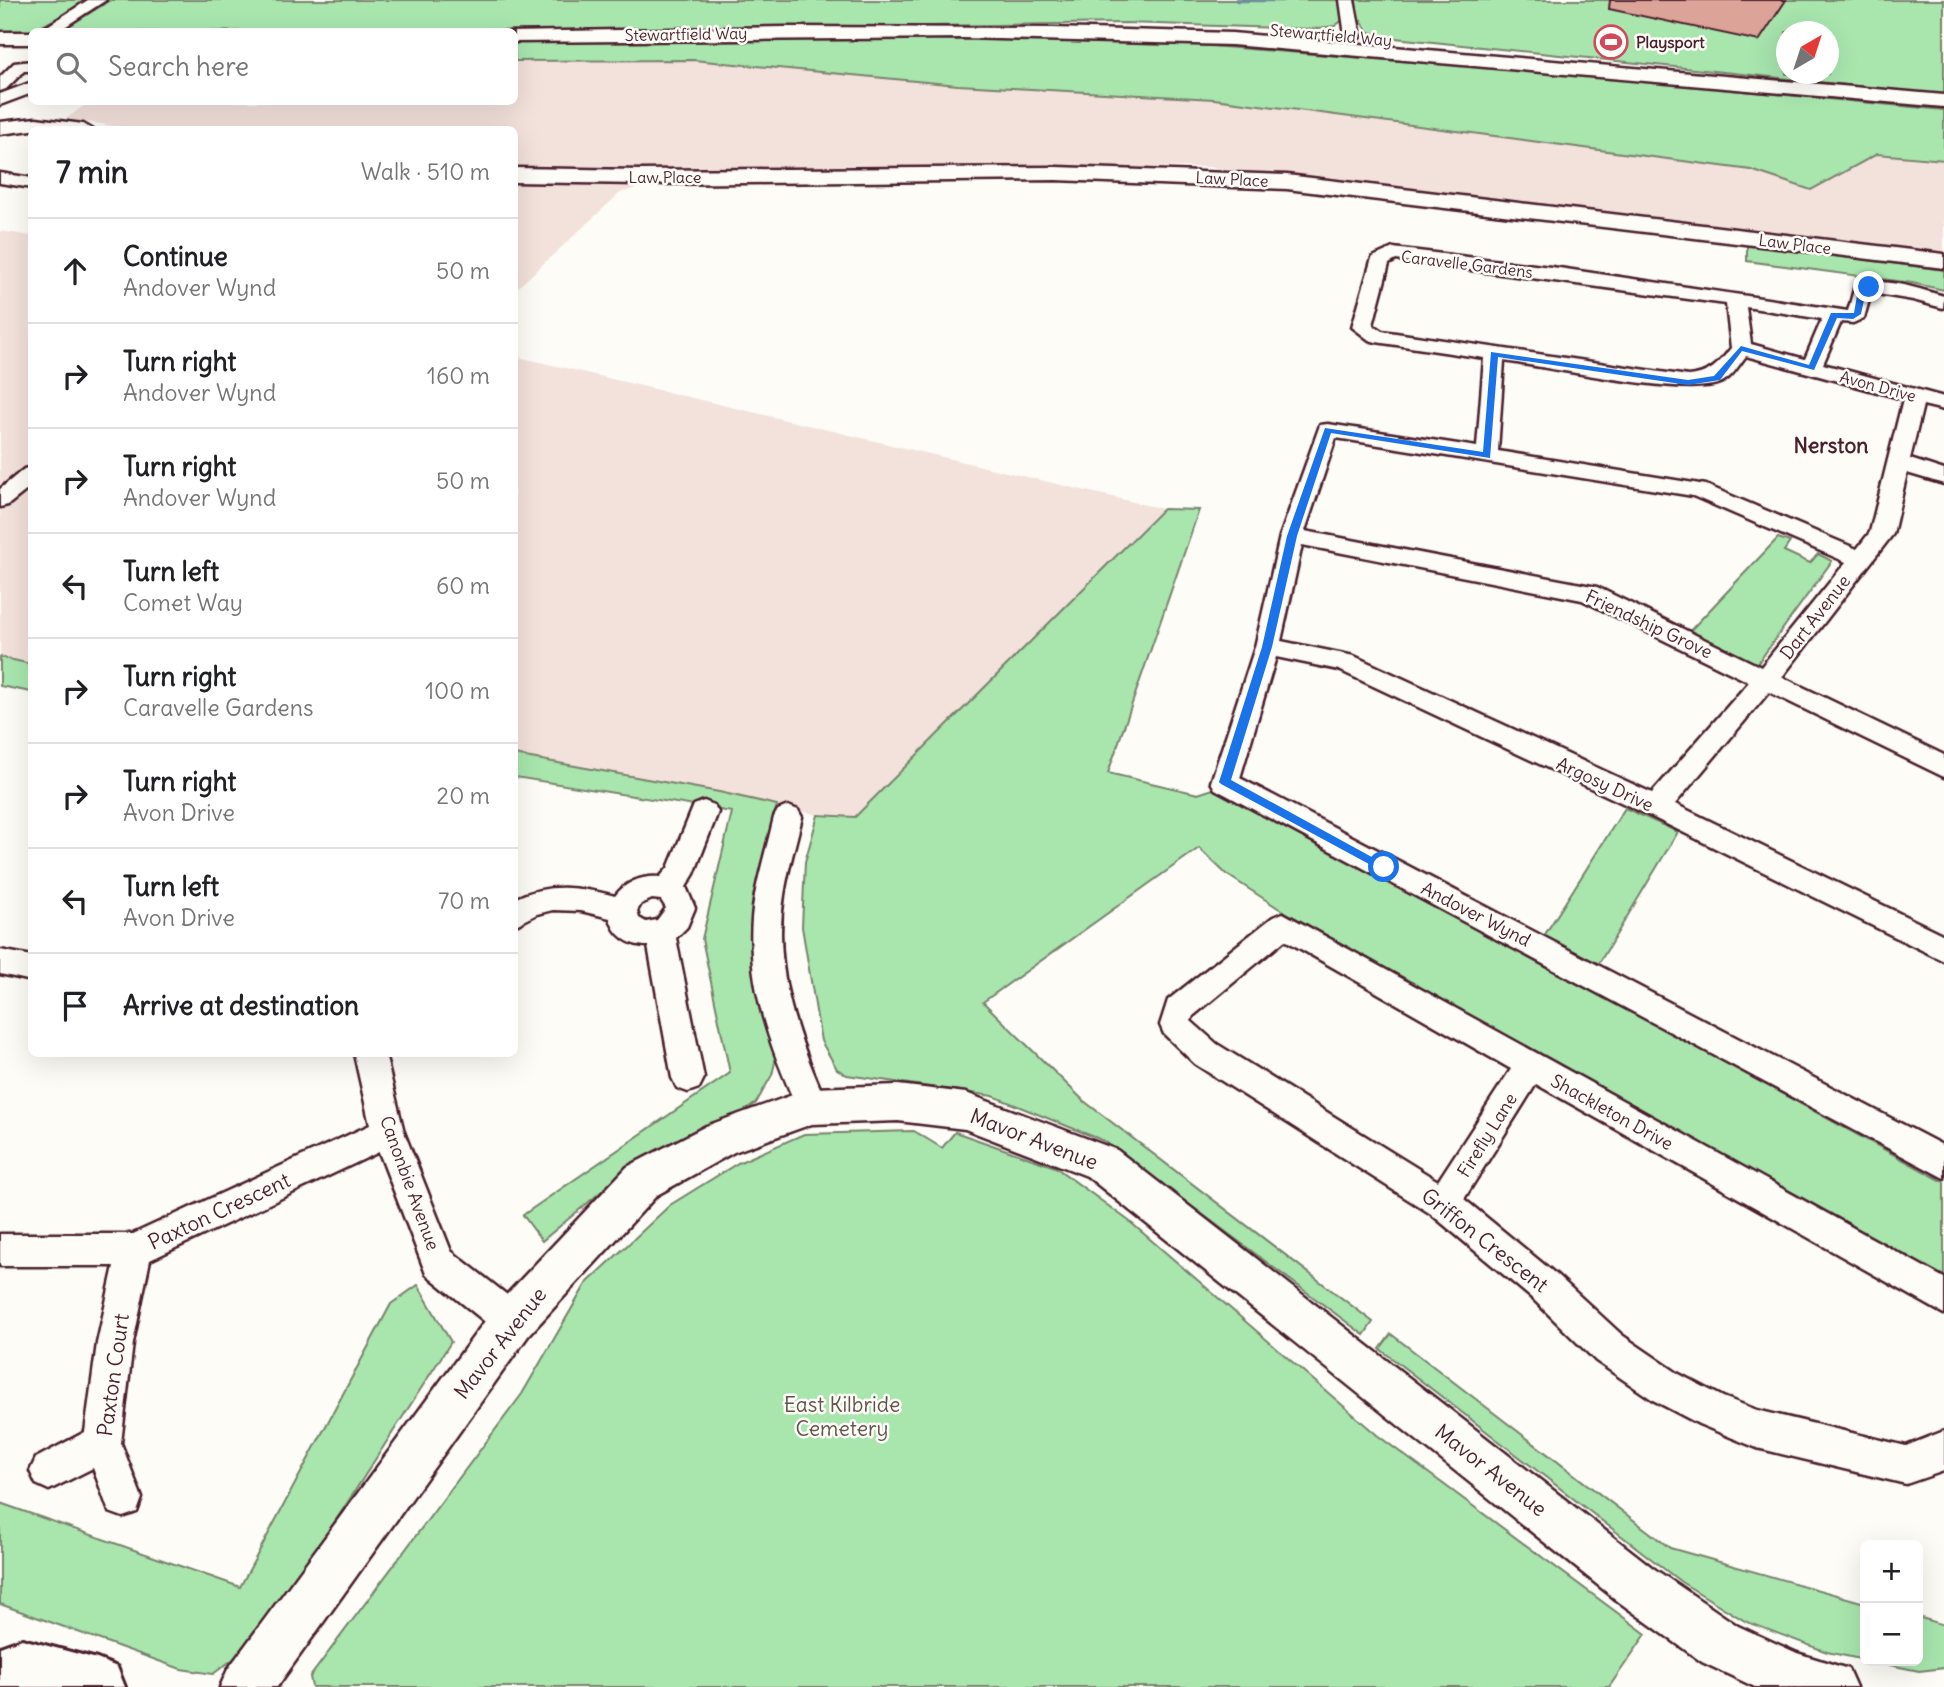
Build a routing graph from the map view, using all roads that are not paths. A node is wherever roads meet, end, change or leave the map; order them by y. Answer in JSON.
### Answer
{"nodes":[{"id":1,"x":99,"y":0,"type":"edge"},
{"id":2,"x":1347,"y":0,"type":"edge"},
{"id":3,"x":52,"y":28,"type":"edge"},
{"id":4,"x":858,"y":32,"type":"junction"},
{"id":5,"x":518,"y":36,"type":"edge"},
{"id":6,"x":1353,"y":36,"type":"junction"},
{"id":7,"x":28,"y":40,"type":"edge"},
{"id":8,"x":5,"y":45,"type":"edge"},
{"id":9,"x":28,"y":66,"type":"edge"},
{"id":10,"x":0,"y":86,"type":"edge"},
{"id":11,"x":1801,"y":87,"type":"junction"},
{"id":12,"x":28,"y":89,"type":"edge"},
{"id":13,"x":0,"y":100,"type":"edge"},
{"id":14,"x":1944,"y":101,"type":"edge"},
{"id":15,"x":0,"y":120,"type":"edge"},
{"id":16,"x":22,"y":124,"type":"junction"},
{"id":17,"x":42,"y":126,"type":"edge"},
{"id":18,"x":0,"y":128,"type":"edge"},
{"id":19,"x":518,"y":175,"type":"edge"},
{"id":20,"x":0,"y":178,"type":"edge"},
{"id":21,"x":28,"y":183,"type":"edge"},
{"id":22,"x":1944,"y":261,"type":"edge"},
{"id":23,"x":1735,"y":300,"type":"junction"},
{"id":24,"x":1943,"y":302,"type":"edge"},
{"id":25,"x":1834,"y":315,"type":"junction"},
{"id":26,"x":1741,"y":348,"type":"junction"},
{"id":27,"x":1494,"y":354,"type":"junction"},
{"id":28,"x":1811,"y":368,"type":"junction"},
{"id":29,"x":1914,"y":396,"type":"junction"},
{"id":30,"x":1944,"y":404,"type":"edge"},
{"id":31,"x":1487,"y":456,"type":"junction"},
{"id":32,"x":1899,"y":464,"type":"junction"},
{"id":33,"x":28,"y":477,"type":"edge"},
{"id":34,"x":1944,"y":477,"type":"edge"},
{"id":35,"x":0,"y":500,"type":"edge"},
{"id":36,"x":1292,"y":536,"type":"junction"},
{"id":37,"x":1860,"y":559,"type":"junction"},
{"id":38,"x":1267,"y":647,"type":"junction"},
{"id":39,"x":1766,"y":679,"type":"junction"},
{"id":40,"x":1944,"y":767,"type":"edge"},
{"id":41,"x":1656,"y":807,"type":"junction"},
{"id":42,"x":704,"y":812,"type":"dead end"},
{"id":43,"x":788,"y":817,"type":"dead end"},
{"id":44,"x":667,"y":889,"type":"junction"},
{"id":45,"x":518,"y":908,"type":"edge"},
{"id":46,"x":622,"y":910,"type":"junction"},
{"id":47,"x":1283,"y":925,"type":"joint"},
{"id":48,"x":660,"y":933,"type":"junction"},
{"id":49,"x":1941,"y":942,"type":"edge"},
{"id":50,"x":0,"y":961,"type":"edge"},
{"id":51,"x":28,"y":968,"type":"edge"},
{"id":52,"x":371,"y":1057,"type":"edge"},
{"id":53,"x":1530,"y":1066,"type":"junction"},
{"id":54,"x":688,"y":1077,"type":"dead end"},
{"id":55,"x":812,"y":1106,"type":"junction"},
{"id":56,"x":388,"y":1132,"type":"junction"},
{"id":57,"x":1944,"y":1163,"type":"edge"},
{"id":58,"x":1443,"y":1203,"type":"junction"},
{"id":59,"x":0,"y":1250,"type":"edge"},
{"id":60,"x":135,"y":1250,"type":"junction"},
{"id":61,"x":1944,"y":1297,"type":"edge"},
{"id":62,"x":512,"y":1321,"type":"junction"},
{"id":63,"x":102,"y":1443,"type":"junction"},
{"id":64,"x":1944,"y":1450,"type":"edge"},
{"id":65,"x":49,"y":1471,"type":"dead end"},
{"id":66,"x":123,"y":1498,"type":"dead end"},
{"id":67,"x":7,"y":1666,"type":"edge"},
{"id":68,"x":97,"y":1687,"type":"edge"},
{"id":69,"x":246,"y":1687,"type":"edge"},
{"id":70,"x":1830,"y":1687,"type":"edge"}],
"edges":[{"from":1,"to":3,"type":"street"},
{"from":2,"to":6,"type":"street"},
{"from":4,"to":5,"type":"street","name":"Stewartfield Way"},
{"from":4,"to":6,"type":"street","name":"Stewartfield Way"},
{"from":4,"to":11,"type":"street","name":"Stewartfield Way"},
{"from":6,"to":11,"type":"street","name":"Stewartfield Way"},
{"from":7,"to":8,"type":"street"},
{"from":9,"to":10,"type":"street"},
{"from":11,"to":14,"type":"street","name":"Stewartfield Way"},
{"from":12,"to":13,"type":"street"},
{"from":15,"to":16,"type":"street"},
{"from":16,"to":17,"type":"street"},
{"from":16,"to":18,"type":"street"},
{"from":19,"to":22,"type":"street","name":"Law Place"},
{"from":20,"to":21,"type":"street"},
{"from":23,"to":25,"type":"street"},
{"from":23,"to":26,"type":"street"},
{"from":23,"to":27,"type":"street","name":"Caravelle Gardens"},
{"from":24,"to":25,"type":"street"},
{"from":25,"to":28,"type":"street"},
{"from":26,"to":27,"type":"street","name":"Caravelle Gardens"},
{"from":26,"to":28,"type":"street","name":"Avon Drive"},
{"from":27,"to":31,"type":"street"},
{"from":28,"to":29,"type":"street","name":"Avon Drive"},
{"from":29,"to":30,"type":"street","name":"Avon Drive"},
{"from":29,"to":32,"type":"street","name":"Dart Avenue"},
{"from":31,"to":36,"type":"street","name":"Andover Wynd"},
{"from":31,"to":37,"type":"street","name":"Andover Wynd"},
{"from":32,"to":34,"type":"street"},
{"from":32,"to":37,"type":"street","name":"Dart Avenue"},
{"from":33,"to":35,"type":"street"},
{"from":36,"to":38,"type":"street","name":"Andover Wynd"},
{"from":36,"to":39,"type":"street","name":"Friendship Grove"},
{"from":37,"to":39,"type":"street","name":"Dart Avenue"},
{"from":38,"to":41,"type":"street","name":"Argosy Drive"},
{"from":38,"to":57,"type":"street","name":"Andover Wynd"},
{"from":39,"to":40,"type":"street","name":"Friendship Grove"},
{"from":39,"to":41,"type":"street","name":"Dart Avenue"},
{"from":41,"to":49,"type":"street","name":"Argosy Drive"},
{"from":42,"to":44,"type":"street"},
{"from":43,"to":55,"type":"street"},
{"from":44,"to":46,"type":"street"},
{"from":44,"to":48,"type":"street"},
{"from":45,"to":46,"type":"street"},
{"from":46,"to":48,"type":"street"},
{"from":47,"to":53,"type":"street","name":"Shackleton Drive"},
{"from":47,"to":58,"type":"street","name":"Griffon Crescent"},
{"from":48,"to":54,"type":"street"},
{"from":50,"to":51,"type":"street"},
{"from":52,"to":56,"type":"street","name":"Canonbie Avenue"},
{"from":53,"to":58,"type":"street","name":"Firefly Lane"},
{"from":53,"to":61,"type":"street","name":"Shackleton Drive"},
{"from":55,"to":62,"type":"street","name":"Mavor Avenue"},
{"from":55,"to":70,"type":"street","name":"Mavor Avenue"},
{"from":56,"to":60,"type":"street","name":"Paxton Crescent"},
{"from":56,"to":62,"type":"street","name":"Canonbie Avenue"},
{"from":58,"to":64,"type":"street","name":"Griffon Crescent"},
{"from":59,"to":60,"type":"street","name":"Paxton Crescent"},
{"from":60,"to":63,"type":"street","name":"Paxton Court"},
{"from":62,"to":69,"type":"street","name":"Mavor Avenue"},
{"from":63,"to":65,"type":"street"},
{"from":63,"to":66,"type":"street","name":"Paxton Court"},
{"from":67,"to":68,"type":"main road"}]}
